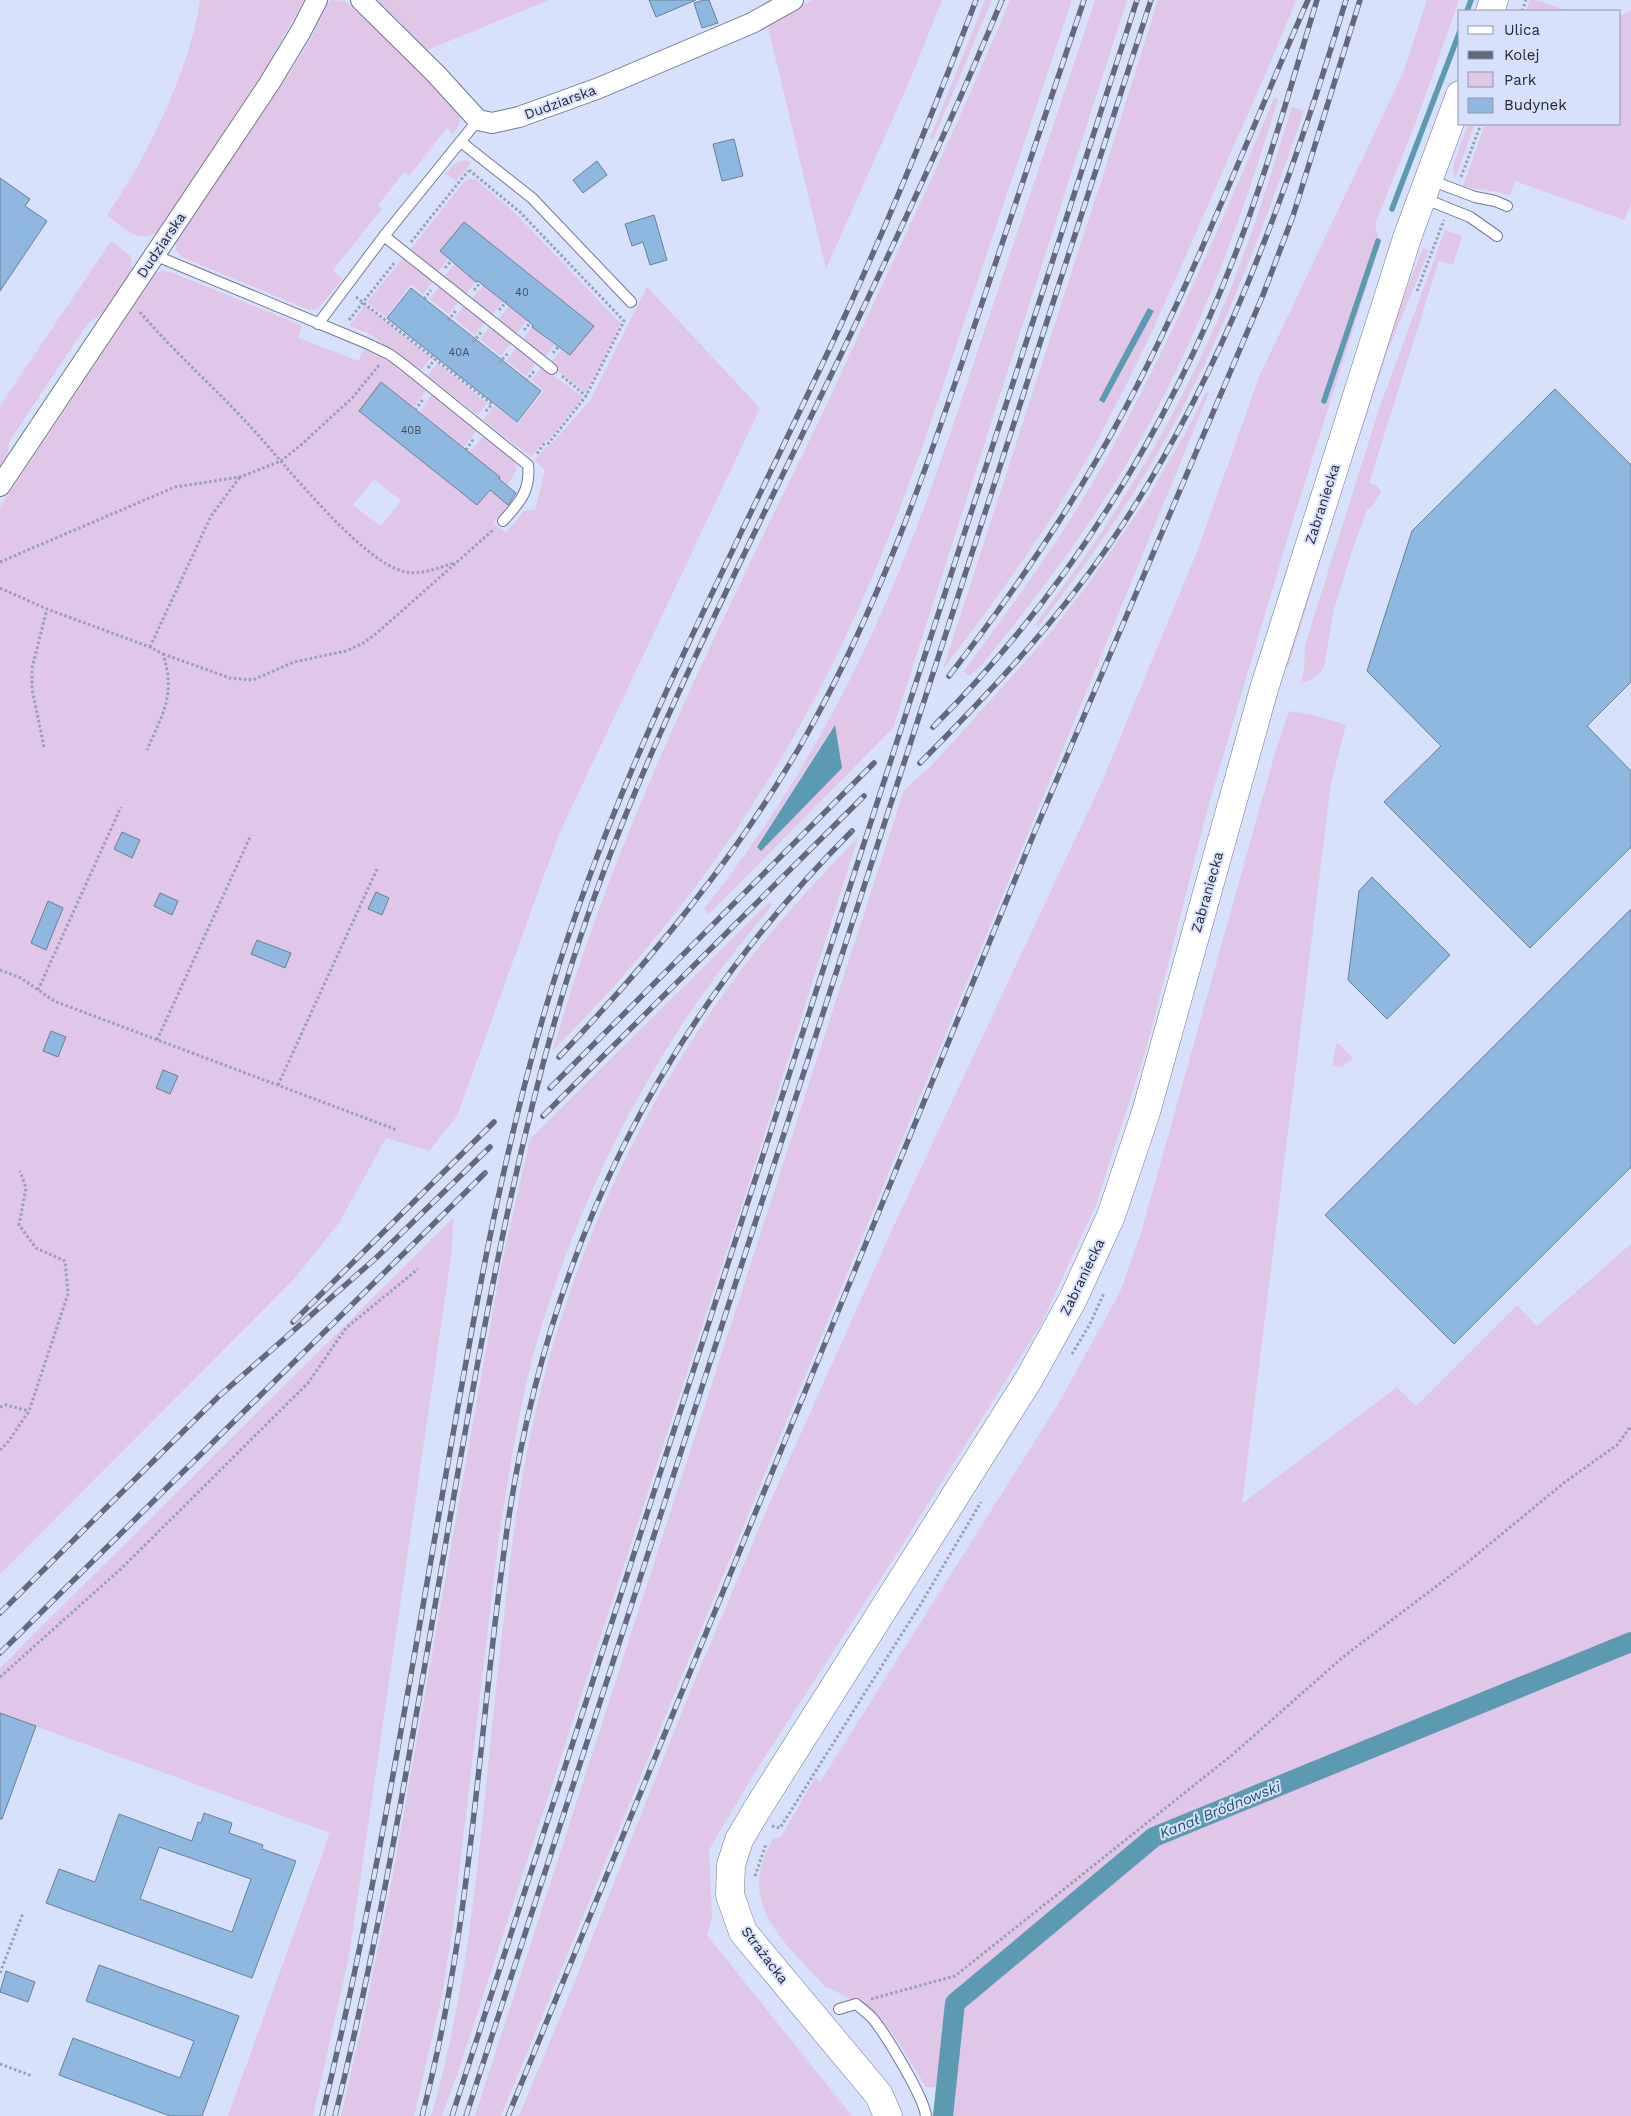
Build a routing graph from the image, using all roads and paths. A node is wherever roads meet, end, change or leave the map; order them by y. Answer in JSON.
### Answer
{"nodes":[{"id":1,"x":317,"y":0,"type":"edge"},
{"id":2,"x":361,"y":0,"type":"edge"},
{"id":3,"x":793,"y":0,"type":"edge"},
{"id":4,"x":1458,"y":100,"type":"edge"},
{"id":5,"x":478,"y":120,"type":"junction"},
{"id":6,"x":461,"y":142,"type":"junction"},
{"id":7,"x":468,"y":170,"type":"dead end"},
{"id":8,"x":1426,"y":188,"type":"junction"},
{"id":9,"x":1507,"y":206,"type":"dead end"},
{"id":10,"x":384,"y":236,"type":"junction"},
{"id":11,"x":1497,"y":236,"type":"dead end"},
{"id":12,"x":154,"y":255,"type":"junction"},
{"id":13,"x":344,"y":287,"type":"junction"},
{"id":14,"x":126,"y":297,"type":"junction"},
{"id":15,"x":631,"y":302,"type":"dead end"},
{"id":16,"x":318,"y":324,"type":"junction"},
{"id":17,"x":389,"y":354,"type":"junction"},
{"id":18,"x":552,"y":369,"type":"joint"},
{"id":19,"x":586,"y":396,"type":"junction"},
{"id":20,"x":476,"y":424,"type":"junction"},
{"id":21,"x":280,"y":461,"type":"junction"},
{"id":22,"x":528,"y":465,"type":"junction"},
{"id":23,"x":240,"y":477,"type":"junction"},
{"id":24,"x":0,"y":486,"type":"edge"},
{"id":25,"x":503,"y":521,"type":"joint"},
{"id":26,"x":0,"y":562,"type":"edge"},
{"id":27,"x":454,"y":563,"type":"junction"},
{"id":28,"x":0,"y":588,"type":"edge"},
{"id":29,"x":47,"y":609,"type":"junction"},
{"id":30,"x":150,"y":647,"type":"junction"},
{"id":31,"x":163,"y":654,"type":"junction"},
{"id":32,"x":44,"y":747,"type":"dead end"},
{"id":33,"x":147,"y":750,"type":"dead end"},
{"id":34,"x":121,"y":806,"type":"dead end"},
{"id":35,"x":251,"y":835,"type":"dead end"},
{"id":36,"x":378,"y":867,"type":"dead end"},
{"id":37,"x":0,"y":970,"type":"edge"},
{"id":38,"x":38,"y":990,"type":"junction"},
{"id":39,"x":158,"y":1040,"type":"junction"},
{"id":40,"x":278,"y":1085,"type":"junction"},
{"id":41,"x":398,"y":1130,"type":"dead end"},
{"id":42,"x":20,"y":1172,"type":"dead end"},
{"id":43,"x":418,"y":1269,"type":"dead end"},
{"id":44,"x":0,"y":1407,"type":"edge"},
{"id":45,"x":29,"y":1411,"type":"junction"},
{"id":46,"x":1631,"y":1426,"type":"edge"},
{"id":47,"x":0,"y":1450,"type":"edge"},
{"id":48,"x":860,"y":1647,"type":"joint"},
{"id":49,"x":0,"y":1677,"type":"edge"},
{"id":50,"x":23,"y":1913,"type":"dead end"},
{"id":51,"x":0,"y":1973,"type":"edge"},
{"id":52,"x":856,"y":2004,"type":"junction"},
{"id":53,"x":839,"y":2009,"type":"dead end"},
{"id":54,"x":0,"y":2064,"type":"edge"},
{"id":55,"x":32,"y":2076,"type":"dead end"},
{"id":56,"x":888,"y":2116,"type":"edge"},
{"id":57,"x":926,"y":2116,"type":"edge"}],
"edges":[{"from":1,"to":12,"type":"street","name":"Dudziarska"},
{"from":2,"to":5,"type":"street"},
{"from":3,"to":5,"type":"street","name":"Dudziarska"},
{"from":4,"to":8,"type":"main road","name":"Zabraniecka"},
{"from":5,"to":6,"type":"lane"},
{"from":6,"to":10,"type":"lane"},
{"from":6,"to":15,"type":"lane"},
{"from":7,"to":19,"type":"path"},
{"from":8,"to":9,"type":"lane"},
{"from":8,"to":11,"type":"lane"},
{"from":8,"to":48,"type":"main road","name":"Zabraniecka"},
{"from":10,"to":13,"type":"lane"},
{"from":10,"to":18,"type":"lane"},
{"from":12,"to":14,"type":"street","name":"Dudziarska"},
{"from":12,"to":16,"type":"lane"},
{"from":13,"to":16,"type":"lane"},
{"from":13,"to":20,"type":"path"},
{"from":14,"to":21,"type":"path"},
{"from":14,"to":24,"type":"street","name":"Dudziarska"},
{"from":16,"to":17,"type":"lane"},
{"from":17,"to":20,"type":"lane"},
{"from":17,"to":21,"type":"path"},
{"from":18,"to":19,"type":"path"},
{"from":19,"to":22,"type":"path"},
{"from":20,"to":22,"type":"lane"},
{"from":21,"to":23,"type":"path"},
{"from":21,"to":27,"type":"path"},
{"from":22,"to":25,"type":"lane"},
{"from":23,"to":26,"type":"path"},
{"from":23,"to":30,"type":"path"},
{"from":25,"to":27,"type":"path"},
{"from":27,"to":31,"type":"path"},
{"from":28,"to":29,"type":"path"},
{"from":29,"to":30,"type":"path"},
{"from":29,"to":32,"type":"path"},
{"from":30,"to":31,"type":"path"},
{"from":31,"to":33,"type":"path"},
{"from":34,"to":38,"type":"path"},
{"from":35,"to":39,"type":"path"},
{"from":36,"to":40,"type":"path"},
{"from":37,"to":38,"type":"path"},
{"from":38,"to":39,"type":"path"},
{"from":39,"to":40,"type":"path"},
{"from":40,"to":41,"type":"path"},
{"from":42,"to":45,"type":"path"},
{"from":43,"to":49,"type":"path"},
{"from":44,"to":45,"type":"path"},
{"from":45,"to":47,"type":"path"},
{"from":46,"to":52,"type":"path"},
{"from":48,"to":56,"type":"main road","name":"Strażacka"},
{"from":50,"to":51,"type":"path"},
{"from":52,"to":53,"type":"lane"},
{"from":52,"to":57,"type":"lane"},
{"from":54,"to":55,"type":"path"}]}
